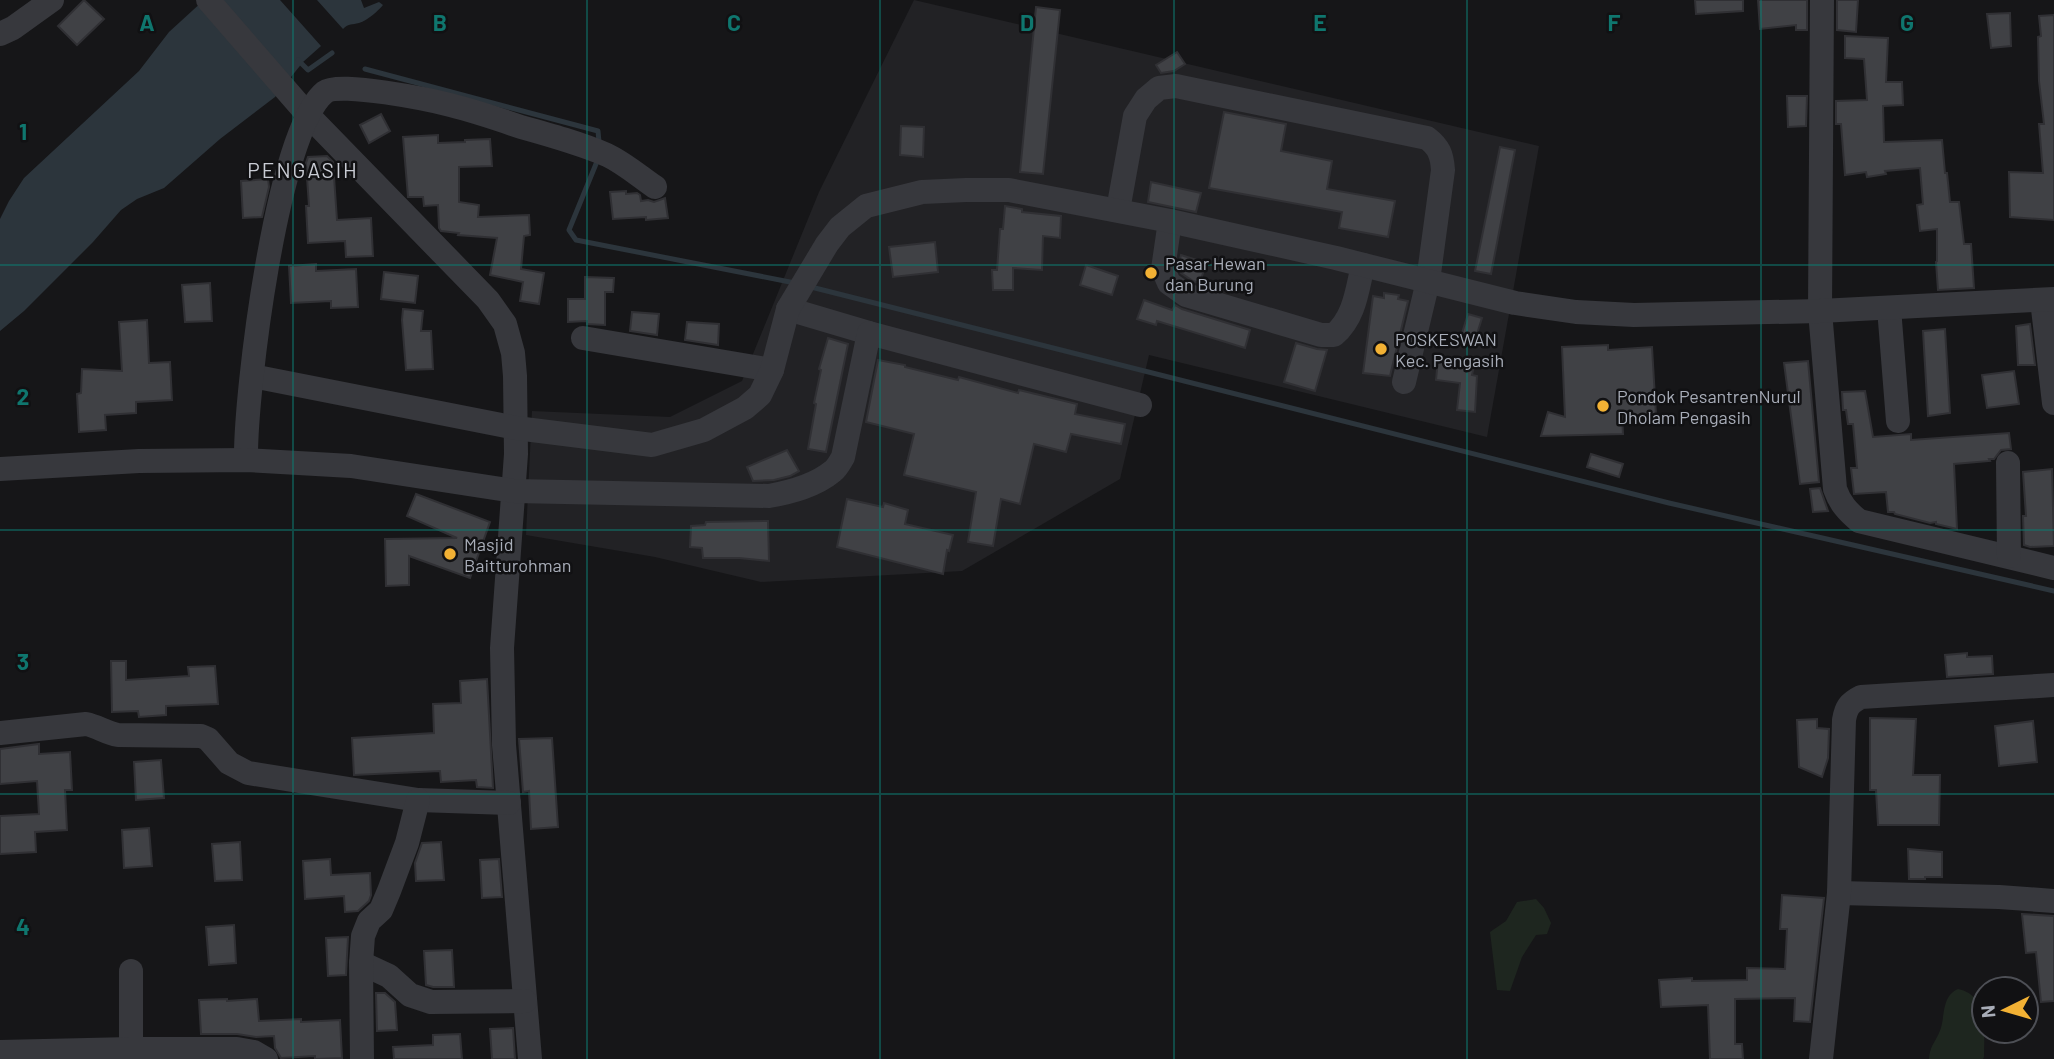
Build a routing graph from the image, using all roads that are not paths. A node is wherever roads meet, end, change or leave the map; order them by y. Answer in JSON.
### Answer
{"nodes":[{"id":1,"x":52,"y":0,"type":"edge"},
{"id":2,"x":208,"y":0,"type":"edge"},
{"id":3,"x":1822,"y":0,"type":"edge"},
{"id":4,"x":0,"y":34,"type":"edge"},
{"id":5,"x":302,"y":108,"type":"junction"},
{"id":6,"x":655,"y":187,"type":"dead end"},
{"id":7,"x":1118,"y":211,"type":"junction"},
{"id":8,"x":1170,"y":221,"type":"junction"},
{"id":9,"x":1363,"y":265,"type":"junction"},
{"id":10,"x":1428,"y":281,"type":"junction"},
{"id":11,"x":2048,"y":300,"type":"edge"},
{"id":12,"x":1889,"y":308,"type":"junction"},
{"id":13,"x":788,"y":309,"type":"junction"},
{"id":14,"x":1820,"y":311,"type":"junction"},
{"id":15,"x":869,"y":333,"type":"junction"},
{"id":16,"x":583,"y":338,"type":"dead end"},
{"id":17,"x":772,"y":370,"type":"junction"},
{"id":18,"x":252,"y":376,"type":"junction"},
{"id":19,"x":1404,"y":382,"type":"dead end"},
{"id":20,"x":2054,"y":403,"type":"edge"},
{"id":21,"x":1140,"y":405,"type":"dead end"},
{"id":22,"x":1899,"y":421,"type":"dead end"},
{"id":23,"x":516,"y":428,"type":"junction"},
{"id":24,"x":246,"y":460,"type":"junction"},
{"id":25,"x":2008,"y":463,"type":"dead end"},
{"id":26,"x":0,"y":469,"type":"edge"},
{"id":27,"x":514,"y":491,"type":"junction"},
{"id":28,"x":2009,"y":556,"type":"junction"},
{"id":29,"x":2054,"y":568,"type":"edge"},
{"id":30,"x":2054,"y":685,"type":"edge"},
{"id":31,"x":0,"y":733,"type":"edge"},
{"id":32,"x":418,"y":800,"type":"junction"},
{"id":33,"x":509,"y":803,"type":"junction"},
{"id":34,"x":1839,"y":893,"type":"junction"},
{"id":35,"x":2054,"y":901,"type":"edge"},
{"id":36,"x":361,"y":963,"type":"junction"},
{"id":37,"x":131,"y":971,"type":"dead end"},
{"id":38,"x":525,"y":1001,"type":"junction"},
{"id":39,"x":0,"y":1052,"type":"edge"},
{"id":40,"x":131,"y":1054,"type":"edge"},
{"id":41,"x":266,"y":1059,"type":"edge"},
{"id":42,"x":362,"y":1059,"type":"edge"},
{"id":43,"x":530,"y":1059,"type":"edge"},
{"id":44,"x":1821,"y":1059,"type":"edge"}],
"edges":[{"from":1,"to":4,"type":"street"},
{"from":2,"to":5,"type":"street"},
{"from":3,"to":14,"type":"street"},
{"from":5,"to":6,"type":"street"},
{"from":5,"to":18,"type":"street"},
{"from":5,"to":23,"type":"street"},
{"from":7,"to":8,"type":"street"},
{"from":7,"to":10,"type":"street"},
{"from":7,"to":13,"type":"street"},
{"from":8,"to":9,"type":"street"},
{"from":8,"to":9,"type":"street"},
{"from":9,"to":10,"type":"street"},
{"from":10,"to":14,"type":"street"},
{"from":10,"to":19,"type":"street"},
{"from":11,"to":12,"type":"street"},
{"from":11,"to":20,"type":"street"},
{"from":12,"to":14,"type":"street"},
{"from":12,"to":22,"type":"street"},
{"from":13,"to":15,"type":"street"},
{"from":13,"to":17,"type":"street"},
{"from":14,"to":28,"type":"street"},
{"from":15,"to":21,"type":"street"},
{"from":15,"to":27,"type":"street"},
{"from":16,"to":17,"type":"street"},
{"from":17,"to":23,"type":"street"},
{"from":18,"to":23,"type":"street"},
{"from":18,"to":24,"type":"street"},
{"from":23,"to":27,"type":"street"},
{"from":24,"to":26,"type":"street"},
{"from":24,"to":27,"type":"street"},
{"from":25,"to":28,"type":"street"},
{"from":27,"to":33,"type":"street"},
{"from":28,"to":29,"type":"street"},
{"from":30,"to":34,"type":"street"},
{"from":31,"to":32,"type":"street"},
{"from":32,"to":33,"type":"street"},
{"from":32,"to":36,"type":"street"},
{"from":33,"to":38,"type":"street"},
{"from":34,"to":35,"type":"street"},
{"from":34,"to":44,"type":"street"},
{"from":36,"to":38,"type":"street"},
{"from":36,"to":42,"type":"street"},
{"from":37,"to":40,"type":"street"},
{"from":38,"to":43,"type":"street"},
{"from":39,"to":40,"type":"street"},
{"from":40,"to":41,"type":"street"}]}
